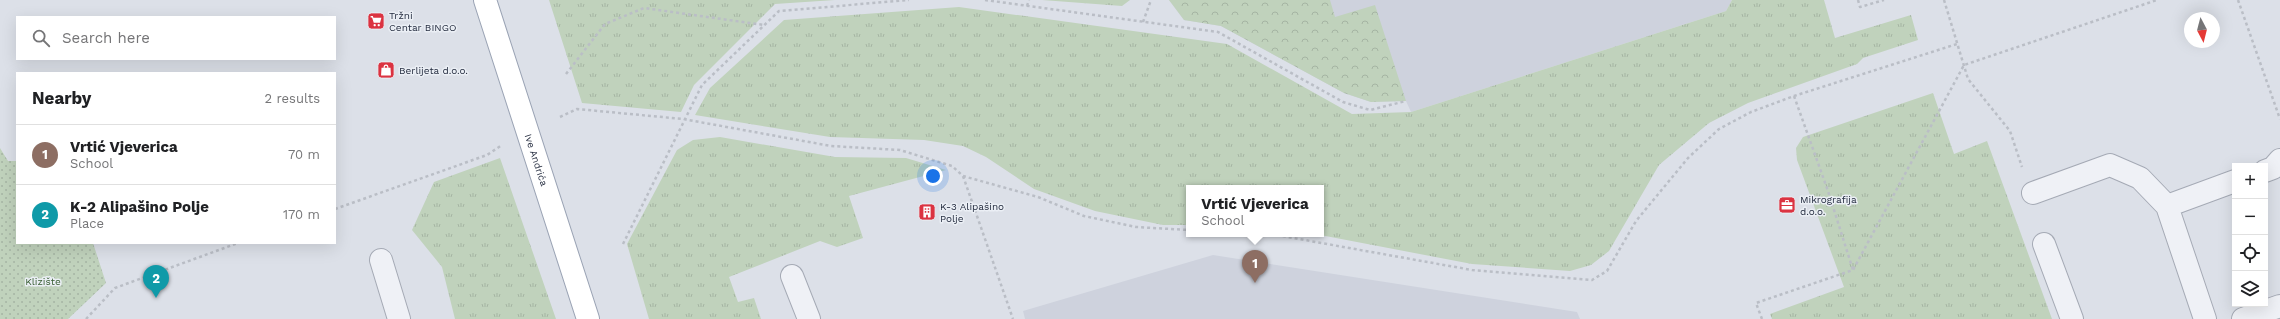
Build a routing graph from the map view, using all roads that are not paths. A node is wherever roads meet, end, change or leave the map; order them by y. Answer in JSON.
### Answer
{"nodes":[{"id":1,"x":485,"y":0,"type":"edge"},
{"id":2,"x":2280,"y":160,"type":"edge"},
{"id":3,"x":2268,"y":170,"type":"edge"},
{"id":4,"x":2232,"y":182,"type":"edge"},
{"id":5,"x":2033,"y":192,"type":"dead end"},
{"id":6,"x":2167,"y":206,"type":"junction"},
{"id":7,"x":2044,"y":244,"type":"dead end"},
{"id":8,"x":381,"y":260,"type":"dead end"},
{"id":9,"x":792,"y":276,"type":"dead end"},
{"id":10,"x":2280,"y":306,"type":"edge"},
{"id":11,"x":399,"y":319,"type":"edge"},
{"id":12,"x":588,"y":319,"type":"edge"},
{"id":13,"x":809,"y":319,"type":"edge"},
{"id":14,"x":2072,"y":319,"type":"edge"},
{"id":15,"x":2205,"y":319,"type":"edge"},
{"id":16,"x":2243,"y":319,"type":"edge"}],
"edges":[{"from":1,"to":12,"type":"main road","name":"Ive Andrića"},
{"from":2,"to":3,"type":"lane"},
{"from":4,"to":6,"type":"lane"},
{"from":5,"to":6,"type":"lane"},
{"from":6,"to":15,"type":"lane"},
{"from":7,"to":14,"type":"lane"},
{"from":8,"to":11,"type":"lane"},
{"from":9,"to":13,"type":"lane"},
{"from":10,"to":16,"type":"lane"}]}
